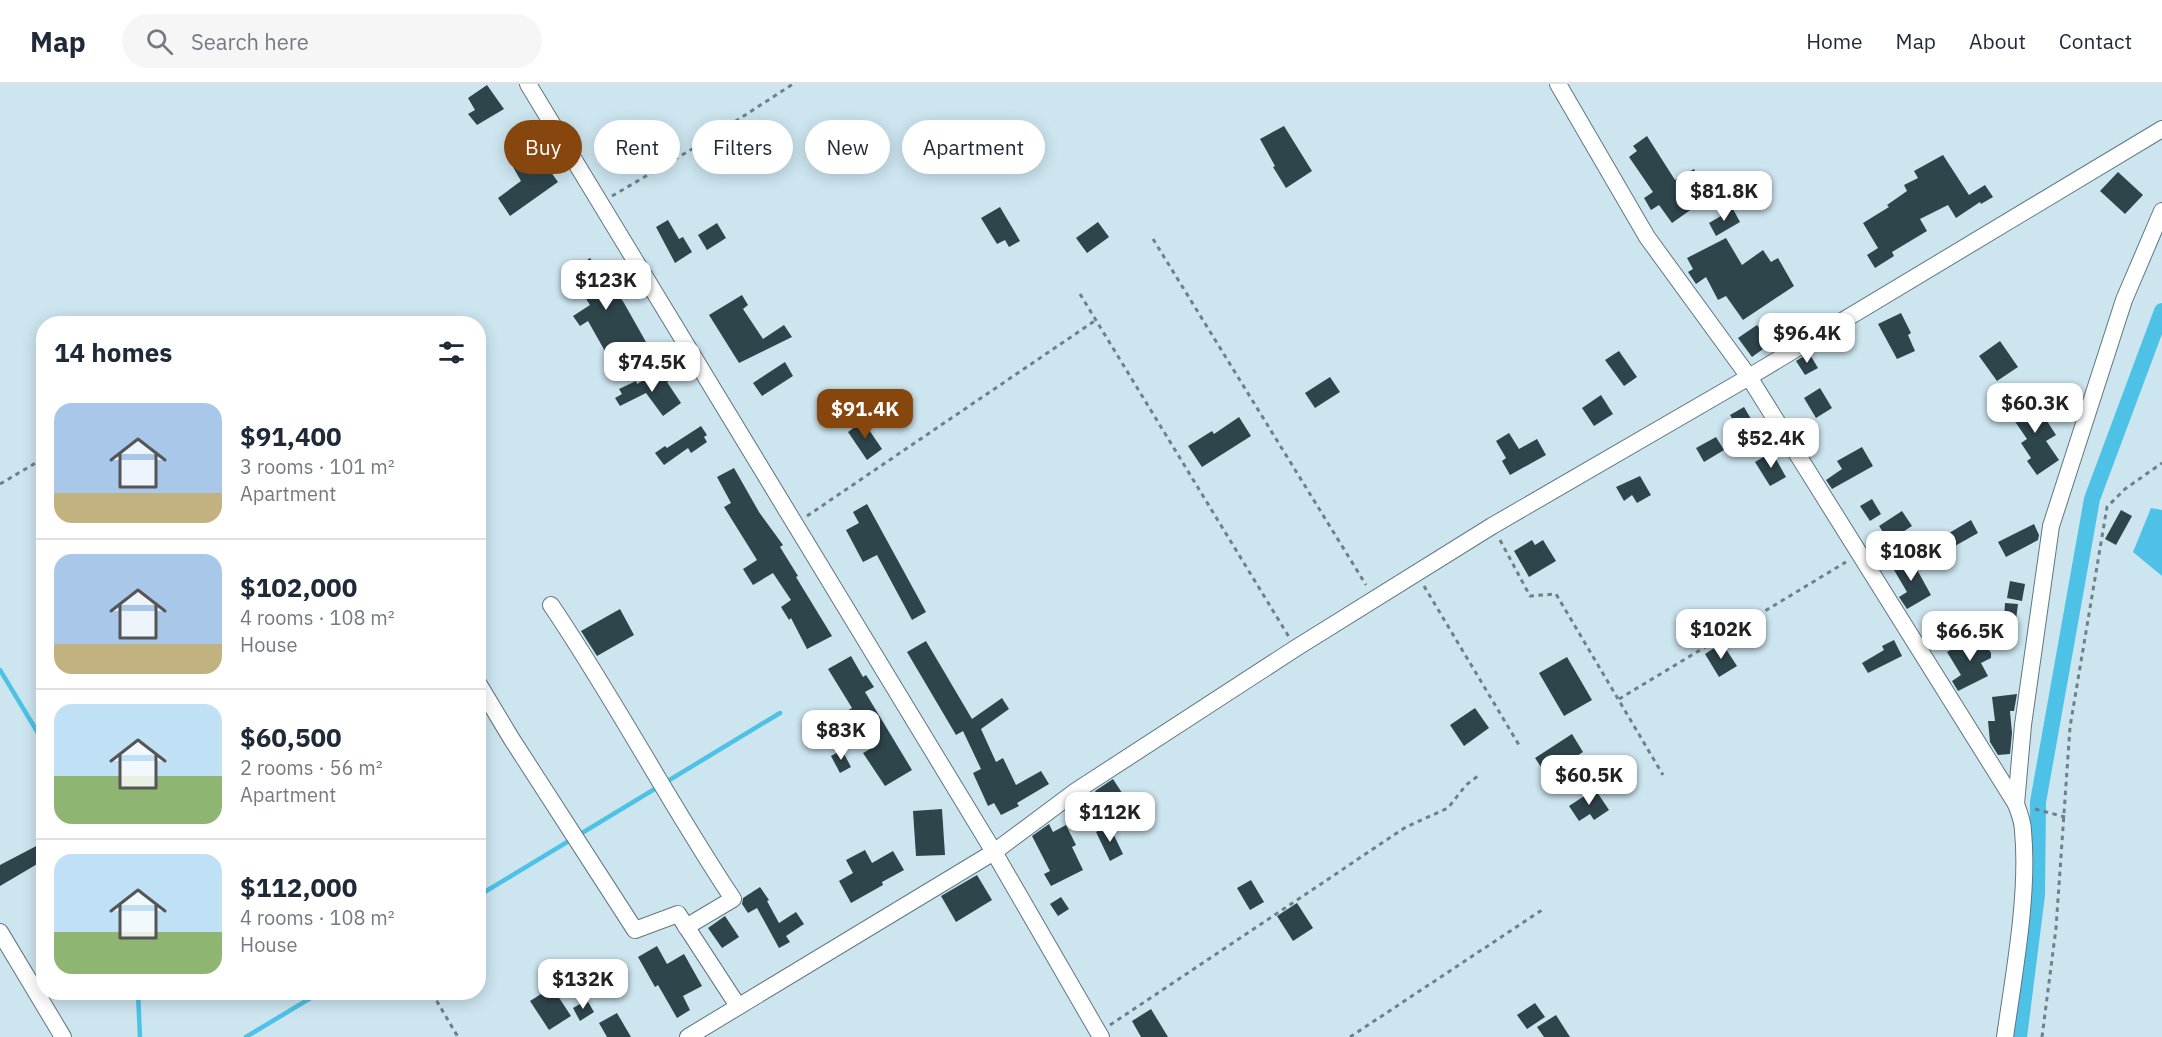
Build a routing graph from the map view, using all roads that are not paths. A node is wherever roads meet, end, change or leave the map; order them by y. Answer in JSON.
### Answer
{"nodes":[{"id":1,"x":528,"y":84,"type":"edge"},
{"id":2,"x":1558,"y":84,"type":"edge"},
{"id":3,"x":2162,"y":129,"type":"edge"},
{"id":4,"x":2162,"y":211,"type":"edge"},
{"id":5,"x":1749,"y":377,"type":"junction"},
{"id":6,"x":551,"y":605,"type":"dead end"},
{"id":7,"x":486,"y":696,"type":"edge"},
{"id":8,"x":2016,"y":804,"type":"junction"},
{"id":9,"x":994,"y":852,"type":"junction"},
{"id":10,"x":686,"y":927,"type":"junction"},
{"id":11,"x":0,"y":932,"type":"edge"},
{"id":12,"x":36,"y":992,"type":"edge"},
{"id":13,"x":41,"y":1000,"type":"edge"},
{"id":14,"x":738,"y":1006,"type":"junction"},
{"id":15,"x":1100,"y":1035,"type":"edge"},
{"id":16,"x":63,"y":1037,"type":"edge"},
{"id":17,"x":688,"y":1037,"type":"edge"},
{"id":18,"x":2005,"y":1037,"type":"edge"}],
"edges":[{"from":1,"to":9,"type":"street"},
{"from":2,"to":5,"type":"street"},
{"from":3,"to":5,"type":"street"},
{"from":4,"to":8,"type":"street"},
{"from":5,"to":8,"type":"street"},
{"from":5,"to":9,"type":"street"},
{"from":6,"to":10,"type":"street"},
{"from":7,"to":10,"type":"street"},
{"from":8,"to":18,"type":"street"},
{"from":9,"to":14,"type":"street"},
{"from":9,"to":15,"type":"street"},
{"from":10,"to":14,"type":"street"},
{"from":11,"to":12,"type":"street"},
{"from":13,"to":16,"type":"street"},
{"from":14,"to":17,"type":"street"}]}
